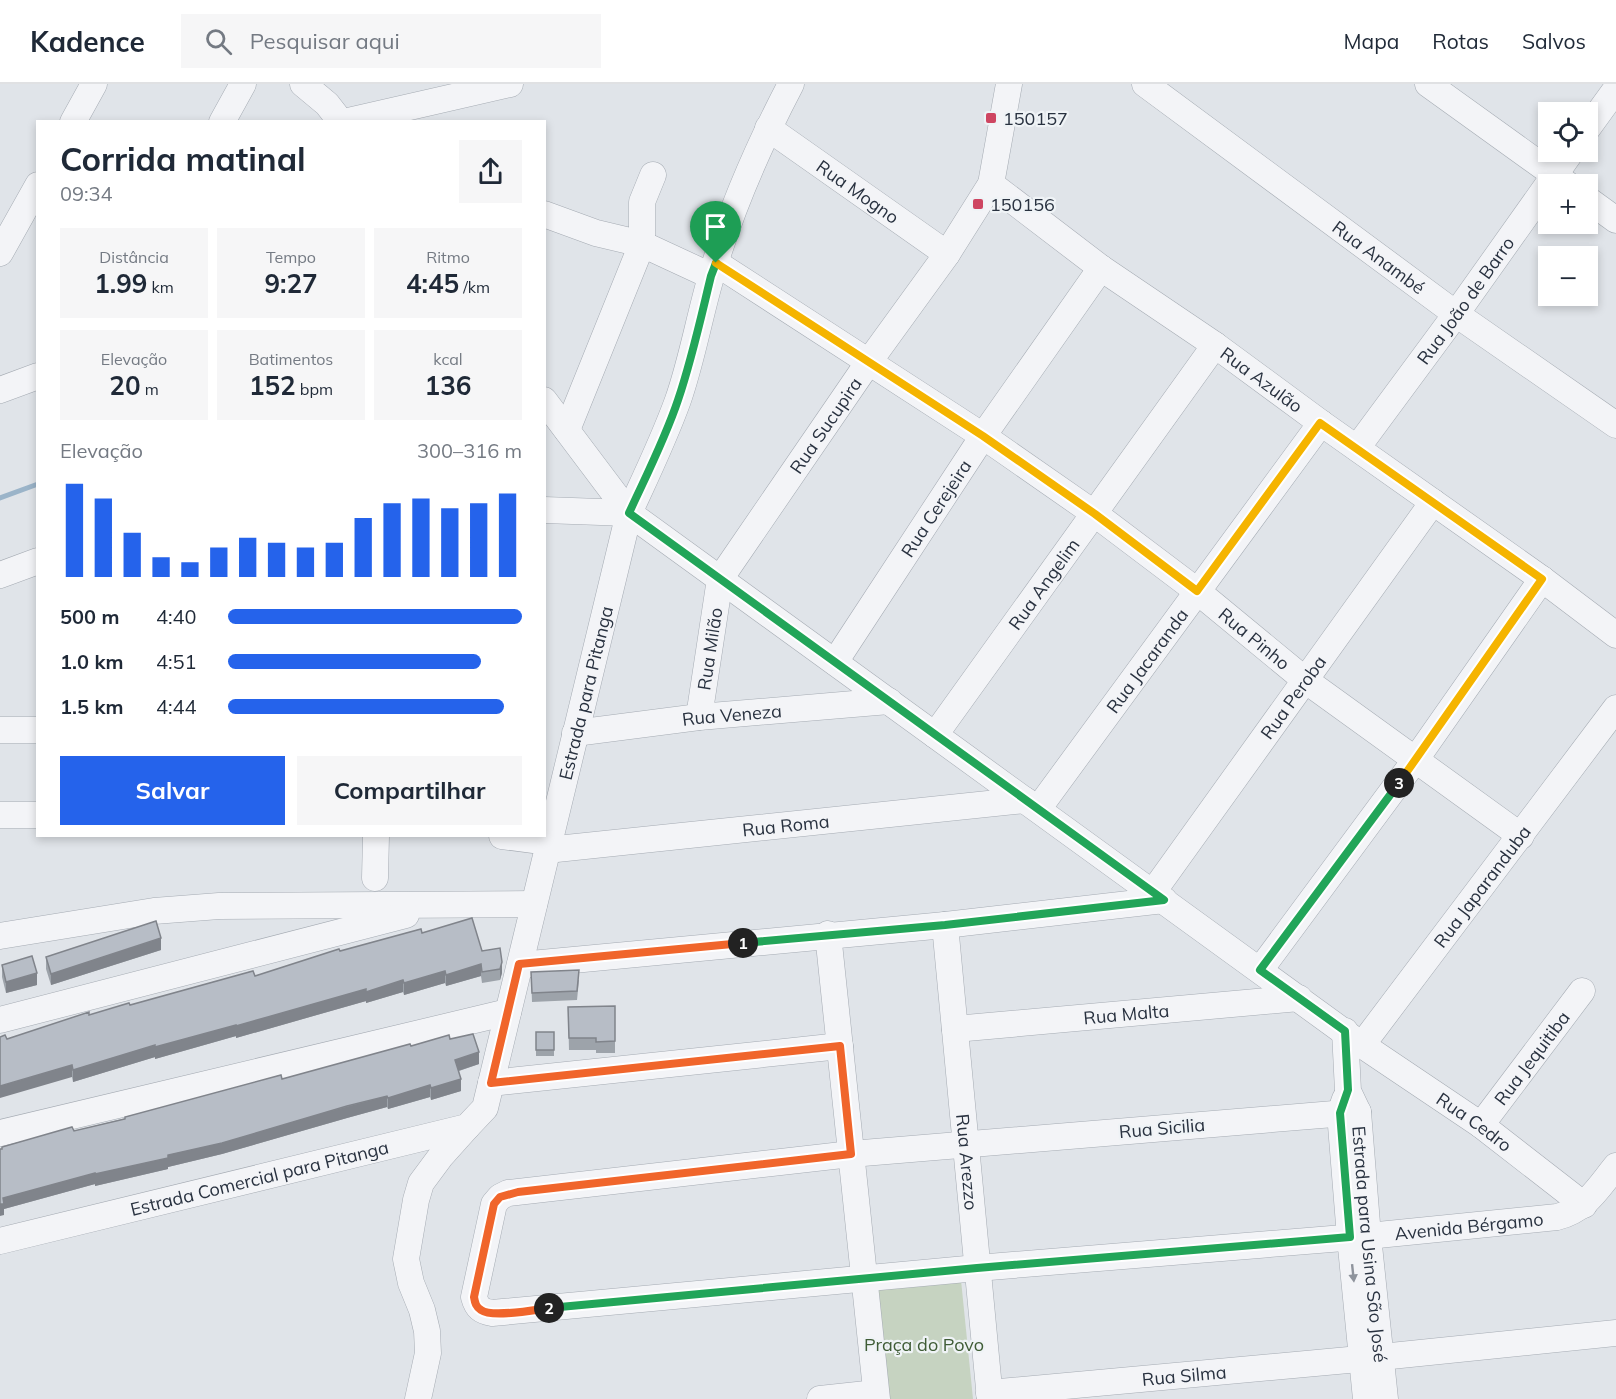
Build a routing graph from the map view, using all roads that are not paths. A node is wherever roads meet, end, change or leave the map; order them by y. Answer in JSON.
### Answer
{"nodes":[{"id":1,"x":94,"y":84,"type":"edge"},
{"id":2,"x":243,"y":84,"type":"edge"},
{"id":3,"x":303,"y":84,"type":"edge"},
{"id":4,"x":510,"y":84,"type":"edge"},
{"id":5,"x":791,"y":84,"type":"edge"},
{"id":6,"x":1009,"y":84,"type":"edge"},
{"id":7,"x":1145,"y":84,"type":"edge"},
{"id":8,"x":1428,"y":84,"type":"edge"},
{"id":9,"x":1616,"y":89,"type":"edge"},
{"id":10,"x":1598,"y":114,"type":"edge"},
{"id":11,"x":74,"y":120,"type":"edge"},
{"id":12,"x":223,"y":120,"type":"edge"},
{"id":13,"x":341,"y":120,"type":"edge"},
{"id":14,"x":352,"y":120,"type":"edge"},
{"id":15,"x":768,"y":128,"type":"junction"},
{"id":16,"x":1554,"y":174,"type":"edge"},
{"id":17,"x":652,"y":175,"type":"dead end"},
{"id":18,"x":991,"y":184,"type":"junction"},
{"id":19,"x":36,"y":189,"type":"edge"},
{"id":20,"x":1598,"y":207,"type":"edge"},
{"id":21,"x":1538,"y":209,"type":"edge"},
{"id":22,"x":546,"y":215,"type":"edge"},
{"id":23,"x":1616,"y":220,"type":"edge"},
{"id":24,"x":642,"y":244,"type":"junction"},
{"id":25,"x":0,"y":253,"type":"edge"},
{"id":26,"x":947,"y":254,"type":"junction"},
{"id":27,"x":1101,"y":268,"type":"junction"},
{"id":28,"x":714,"y":269,"type":"junction"},
{"id":29,"x":1456,"y":314,"type":"junction"},
{"id":30,"x":1215,"y":345,"type":"junction"},
{"id":31,"x":868,"y":363,"type":"junction"},
{"id":32,"x":36,"y":377,"type":"edge"},
{"id":33,"x":0,"y":390,"type":"edge"},
{"id":34,"x":546,"y":403,"type":"edge"},
{"id":35,"x":1320,"y":423,"type":"junction"},
{"id":36,"x":1616,"y":425,"type":"edge"},
{"id":37,"x":567,"y":430,"type":"junction"},
{"id":38,"x":983,"y":436,"type":"junction"},
{"id":39,"x":1357,"y":448,"type":"junction"},
{"id":40,"x":1433,"y":502,"type":"junction"},
{"id":41,"x":546,"y":510,"type":"edge"},
{"id":42,"x":629,"y":513,"type":"junction"},
{"id":43,"x":1095,"y":514,"type":"junction"},
{"id":44,"x":36,"y":562,"type":"edge"},
{"id":45,"x":0,"y":575,"type":"edge"},
{"id":46,"x":720,"y":579,"type":"junction"},
{"id":47,"x":1542,"y":579,"type":"junction"},
{"id":48,"x":1197,"y":591,"type":"junction"},
{"id":49,"x":1616,"y":635,"type":"edge"},
{"id":50,"x":835,"y":662,"type":"junction"},
{"id":51,"x":1305,"y":680,"type":"junction"},
{"id":52,"x":889,"y":701,"type":"junction"},
{"id":53,"x":1616,"y":708,"type":"edge"},
{"id":54,"x":699,"y":717,"type":"junction"},
{"id":55,"x":0,"y":730,"type":"edge"},
{"id":56,"x":36,"y":730,"type":"edge"},
{"id":57,"x":576,"y":733,"type":"junction"},
{"id":58,"x":935,"y":735,"type":"junction"},
{"id":59,"x":1416,"y":759,"type":"junction"},
{"id":60,"x":1032,"y":805,"type":"junction"},
{"id":61,"x":551,"y":811,"type":"edge"},
{"id":62,"x":0,"y":815,"type":"edge"},
{"id":63,"x":36,"y":815,"type":"edge"},
{"id":64,"x":1521,"y":836,"type":"junction"},
{"id":65,"x":376,"y":837,"type":"edge"},
{"id":66,"x":506,"y":837,"type":"edge"},
{"id":67,"x":548,"y":846,"type":"junction"},
{"id":68,"x":375,"y":878,"type":"dead end"},
{"id":69,"x":1158,"y":896,"type":"junction"},
{"id":70,"x":534,"y":904,"type":"junction"},
{"id":71,"x":443,"y":905,"type":"junction"},
{"id":72,"x":945,"y":925,"type":"junction"},
{"id":73,"x":828,"y":934,"type":"junction"},
{"id":74,"x":0,"y":936,"type":"edge"},
{"id":75,"x":519,"y":964,"type":"junction"},
{"id":76,"x":1260,"y":970,"type":"junction"},
{"id":77,"x":1582,"y":991,"type":"dead end"},
{"id":78,"x":1299,"y":998,"type":"junction"},
{"id":79,"x":508,"y":1012,"type":"junction"},
{"id":80,"x":0,"y":1020,"type":"edge"},
{"id":81,"x":955,"y":1029,"type":"junction"},
{"id":82,"x":1354,"y":1038,"type":"junction"},
{"id":83,"x":840,"y":1046,"type":"junction"},
{"id":84,"x":491,"y":1083,"type":"junction"},
{"id":85,"x":1349,"y":1105,"type":"junction"},
{"id":86,"x":1481,"y":1125,"type":"junction"},
{"id":87,"x":467,"y":1127,"type":"junction"},
{"id":88,"x":0,"y":1133,"type":"edge"},
{"id":89,"x":966,"y":1144,"type":"junction"},
{"id":90,"x":851,"y":1154,"type":"junction"},
{"id":91,"x":1616,"y":1166,"type":"edge"},
{"id":92,"x":1584,"y":1205,"type":"junction"},
{"id":93,"x":1359,"y":1237,"type":"junction"},
{"id":94,"x":0,"y":1241,"type":"edge"},
{"id":95,"x":977,"y":1268,"type":"junction"},
{"id":96,"x":864,"y":1280,"type":"junction"},
{"id":97,"x":482,"y":1311,"type":"joint"},
{"id":98,"x":1616,"y":1333,"type":"edge"},
{"id":99,"x":1372,"y":1358,"type":"junction"},
{"id":100,"x":877,"y":1396,"type":"edge"},
{"id":101,"x":989,"y":1396,"type":"edge"},
{"id":102,"x":418,"y":1399,"type":"edge"},
{"id":103,"x":820,"y":1399,"type":"edge"},
{"id":104,"x":1366,"y":1399,"type":"edge"},
{"id":105,"x":1385,"y":1399,"type":"edge"}],
"edges":[{"from":1,"to":11,"type":"street"},
{"from":2,"to":12,"type":"street"},
{"from":3,"to":13,"type":"street"},
{"from":4,"to":14,"type":"street"},
{"from":5,"to":15,"type":"street","name":"Estrada para Pitanga"},
{"from":6,"to":18,"type":"street"},
{"from":7,"to":29,"type":"street","name":"Rua Anambé"},
{"from":8,"to":16,"type":"street"},
{"from":9,"to":10,"type":"street"},
{"from":15,"to":26,"type":"street","name":"Rua Mogno"},
{"from":15,"to":28,"type":"street","name":"Estrada para Pitanga"},
{"from":17,"to":24,"type":"street"},
{"from":18,"to":26,"type":"street","name":"Rua Sucupira"},
{"from":18,"to":27,"type":"street","name":"Rua Azulão"},
{"from":19,"to":25,"type":"street"},
{"from":20,"to":23,"type":"street"},
{"from":21,"to":29,"type":"street","name":"Rua João de Barro"},
{"from":22,"to":24,"type":"street","name":"Rua Pinho"},
{"from":24,"to":28,"type":"street","name":"Rua Pinho"},
{"from":24,"to":37,"type":"street"},
{"from":26,"to":31,"type":"street","name":"Rua Sucupira"},
{"from":27,"to":30,"type":"street","name":"Rua Azulão"},
{"from":27,"to":38,"type":"street","name":"Rua Cerejeira"},
{"from":28,"to":31,"type":"street","name":"Rua Pinho"},
{"from":28,"to":42,"type":"street","name":"Estrada para Pitanga"},
{"from":29,"to":36,"type":"street","name":"Rua Anambé"},
{"from":29,"to":39,"type":"street","name":"Rua João de Barro"},
{"from":30,"to":35,"type":"street","name":"Rua Azulão"},
{"from":30,"to":43,"type":"street","name":"Rua Angelim"},
{"from":31,"to":38,"type":"street","name":"Rua Pinho"},
{"from":31,"to":46,"type":"street","name":"Rua Sucupira"},
{"from":32,"to":33,"type":"street"},
{"from":34,"to":37,"type":"street"},
{"from":35,"to":39,"type":"street","name":"Rua Azulão"},
{"from":35,"to":48,"type":"street","name":"Rua Jacaranda"},
{"from":37,"to":42,"type":"street"},
{"from":38,"to":43,"type":"street","name":"Rua Pinho"},
{"from":38,"to":50,"type":"street","name":"Rua Cerejeira"},
{"from":39,"to":40,"type":"street","name":"Rua Azulão"},
{"from":40,"to":47,"type":"street","name":"Rua Azulão"},
{"from":40,"to":51,"type":"street","name":"Rua Peroba"},
{"from":41,"to":42,"type":"street"},
{"from":42,"to":46,"type":"street"},
{"from":42,"to":57,"type":"street","name":"Estrada para Pitanga"},
{"from":43,"to":48,"type":"street","name":"Rua Pinho"},
{"from":43,"to":58,"type":"street","name":"Rua Angelim"},
{"from":44,"to":45,"type":"street"},
{"from":46,"to":50,"type":"street"},
{"from":46,"to":54,"type":"street","name":"Rua Milão"},
{"from":47,"to":49,"type":"street","name":"Rua Azulão"},
{"from":47,"to":59,"type":"street"},
{"from":48,"to":51,"type":"street","name":"Rua Pinho"},
{"from":48,"to":60,"type":"street","name":"Rua Jacaranda"},
{"from":50,"to":52,"type":"street"},
{"from":51,"to":59,"type":"street","name":"Rua Pinho"},
{"from":51,"to":69,"type":"street","name":"Rua Peroba"},
{"from":52,"to":54,"type":"street","name":"Rua Veneza"},
{"from":52,"to":58,"type":"street"},
{"from":53,"to":64,"type":"street","name":"Rua Japaranduba"},
{"from":54,"to":57,"type":"street","name":"Rua Veneza"},
{"from":55,"to":56,"type":"street"},
{"from":57,"to":61,"type":"street","name":"Estrada para Pitanga"},
{"from":58,"to":60,"type":"street"},
{"from":59,"to":64,"type":"street","name":"Rua Pinho"},
{"from":59,"to":76,"type":"street"},
{"from":60,"to":67,"type":"street","name":"Rua Roma"},
{"from":60,"to":69,"type":"street"},
{"from":61,"to":67,"type":"street","name":"Estrada para Pitanga"},
{"from":62,"to":63,"type":"street"},
{"from":64,"to":82,"type":"street","name":"Rua Japaranduba"},
{"from":65,"to":68,"type":"street"},
{"from":66,"to":67,"type":"street","name":"Rua Roma"},
{"from":67,"to":70,"type":"street","name":"Estrada para Pitanga"},
{"from":69,"to":72,"type":"street"},
{"from":69,"to":76,"type":"street"},
{"from":70,"to":71,"type":"street"},
{"from":70,"to":75,"type":"street","name":"Estrada para Pitanga"},
{"from":71,"to":74,"type":"street"},
{"from":71,"to":80,"type":"street"},
{"from":72,"to":73,"type":"street"},
{"from":72,"to":81,"type":"street","name":"Rua Arezzo"},
{"from":73,"to":75,"type":"street"},
{"from":73,"to":83,"type":"street"},
{"from":75,"to":79,"type":"street","name":"Estrada para Pitanga"},
{"from":76,"to":78,"type":"street"},
{"from":77,"to":86,"type":"street","name":"Rua Jequitiba"},
{"from":78,"to":81,"type":"street","name":"Rua Malta"},
{"from":78,"to":82,"type":"street"},
{"from":79,"to":84,"type":"street","name":"Estrada para Pitanga"},
{"from":79,"to":88,"type":"street"},
{"from":81,"to":89,"type":"street","name":"Rua Arezzo"},
{"from":82,"to":85,"type":"street","name":"Estrada para Usina São José"},
{"from":82,"to":86,"type":"street","name":"Rua Cedro"},
{"from":83,"to":84,"type":"street"},
{"from":83,"to":90,"type":"street"},
{"from":84,"to":87,"type":"street"},
{"from":85,"to":89,"type":"street","name":"Rua Sicilia"},
{"from":85,"to":93,"type":"street","name":"Estrada para Usina São José"},
{"from":86,"to":92,"type":"street","name":"Rua Cedro"},
{"from":87,"to":94,"type":"street","name":"Estrada Comercial para Pitanga"},
{"from":87,"to":102,"type":"street"},
{"from":89,"to":90,"type":"street","name":"Rua Sicilia"},
{"from":89,"to":95,"type":"street","name":"Rua Arezzo"},
{"from":90,"to":96,"type":"street"},
{"from":90,"to":97,"type":"street","name":"Rua Sicilia"},
{"from":91,"to":92,"type":"street"},
{"from":92,"to":93,"type":"street","name":"Avenida Bérgamo"},
{"from":93,"to":95,"type":"street","name":"Avenida Bérgamo"},
{"from":93,"to":99,"type":"street","name":"Estrada para Usina São José"},
{"from":95,"to":96,"type":"street","name":"Avenida Bérgamo"},
{"from":95,"to":101,"type":"street","name":"Rua Arezzo"},
{"from":96,"to":97,"type":"street","name":"Avenida Bérgamo"},
{"from":96,"to":100,"type":"street"},
{"from":98,"to":99,"type":"street","name":"Rua Silma"},
{"from":99,"to":101,"type":"street","name":"Rua Silma"},
{"from":99,"to":104,"type":"street","name":"Estrada para Usina São José"},
{"from":99,"to":105,"type":"street","name":"Estrada para Usina São José"},
{"from":100,"to":103,"type":"street"}]}
